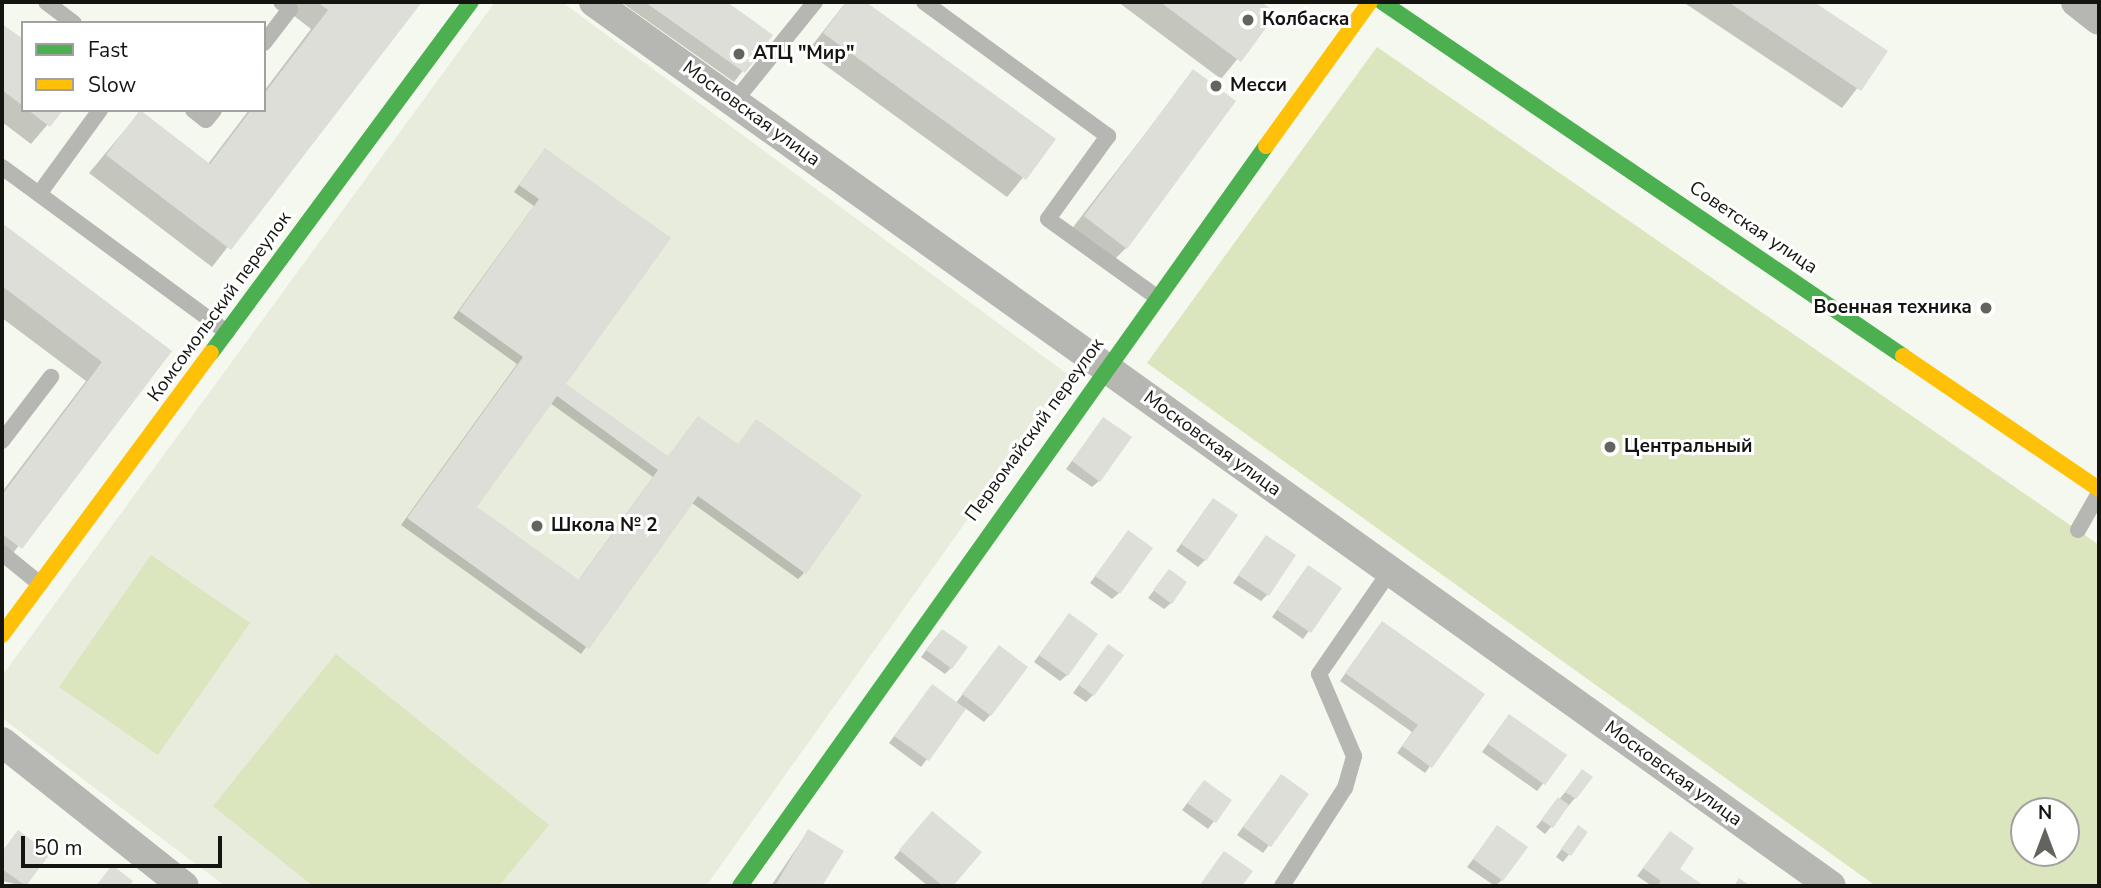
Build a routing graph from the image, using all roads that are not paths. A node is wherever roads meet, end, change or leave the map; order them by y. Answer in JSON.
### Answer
{"nodes":[{"id":1,"x":46,"y":2,"type":"edge"},
{"id":2,"x":281,"y":2,"type":"edge"},
{"id":3,"x":471,"y":2,"type":"edge"},
{"id":4,"x":594,"y":2,"type":"edge"},
{"id":5,"x":815,"y":2,"type":"edge"},
{"id":6,"x":924,"y":2,"type":"edge"},
{"id":7,"x":1370,"y":2,"type":"edge"},
{"id":8,"x":1382,"y":2,"type":"edge"},
{"id":9,"x":2076,"y":2,"type":"edge"},
{"id":10,"x":2099,"y":20,"type":"edge"},
{"id":11,"x":71,"y":21,"type":"edge"},
{"id":12,"x":266,"y":40,"type":"edge"},
{"id":13,"x":734,"y":102,"type":"junction"},
{"id":14,"x":99,"y":112,"type":"edge"},
{"id":15,"x":196,"y":112,"type":"edge"},
{"id":16,"x":212,"y":112,"type":"edge"},
{"id":17,"x":2,"y":167,"type":"edge"},
{"id":18,"x":38,"y":194,"type":"junction"},
{"id":19,"x":1158,"y":298,"type":"junction"},
{"id":20,"x":227,"y":332,"type":"junction"},
{"id":21,"x":1107,"y":368,"type":"junction"},
{"id":22,"x":51,"y":377,"type":"dead end"},
{"id":23,"x":2,"y":441,"type":"edge"},
{"id":24,"x":2099,"y":491,"type":"edge"},
{"id":25,"x":2078,"y":530,"type":"dead end"},
{"id":26,"x":2,"y":553,"type":"edge"},
{"id":27,"x":1390,"y":571,"type":"junction"},
{"id":28,"x":42,"y":585,"type":"junction"},
{"id":29,"x":2,"y":635,"type":"edge"},
{"id":30,"x":2,"y":742,"type":"edge"},
{"id":31,"x":184,"y":886,"type":"edge"},
{"id":32,"x":740,"y":886,"type":"edge"},
{"id":33,"x":1282,"y":886,"type":"edge"},
{"id":34,"x":1830,"y":886,"type":"edge"}],
"edges":[{"from":1,"to":11,"type":"lane"},
{"from":2,"to":12,"type":"lane"},
{"from":3,"to":20,"type":"street","name":"Комсомольский переулок"},
{"from":4,"to":13,"type":"street","name":"Московская улица"},
{"from":5,"to":13,"type":"lane"},
{"from":6,"to":19,"type":"lane"},
{"from":7,"to":19,"type":"street","name":"Первомайский переулок"},
{"from":8,"to":24,"type":"street","name":"Советская улица"},
{"from":9,"to":10,"type":"street"},
{"from":13,"to":21,"type":"street","name":"Московская улица"},
{"from":14,"to":18,"type":"lane"},
{"from":15,"to":16,"type":"lane"},
{"from":17,"to":18,"type":"lane"},
{"from":18,"to":20,"type":"lane"},
{"from":19,"to":21,"type":"street","name":"Первомайский переулок"},
{"from":20,"to":28,"type":"street","name":"Комсомольский переулок"},
{"from":21,"to":27,"type":"street","name":"Московская улица"},
{"from":21,"to":32,"type":"street","name":"Первомайский переулок"},
{"from":22,"to":23,"type":"lane"},
{"from":24,"to":25,"type":"lane"},
{"from":26,"to":28,"type":"lane"},
{"from":27,"to":33,"type":"lane"},
{"from":27,"to":34,"type":"street","name":"Московская улица"},
{"from":28,"to":29,"type":"street","name":"Комсомольский переулок"},
{"from":30,"to":31,"type":"street"}]}
